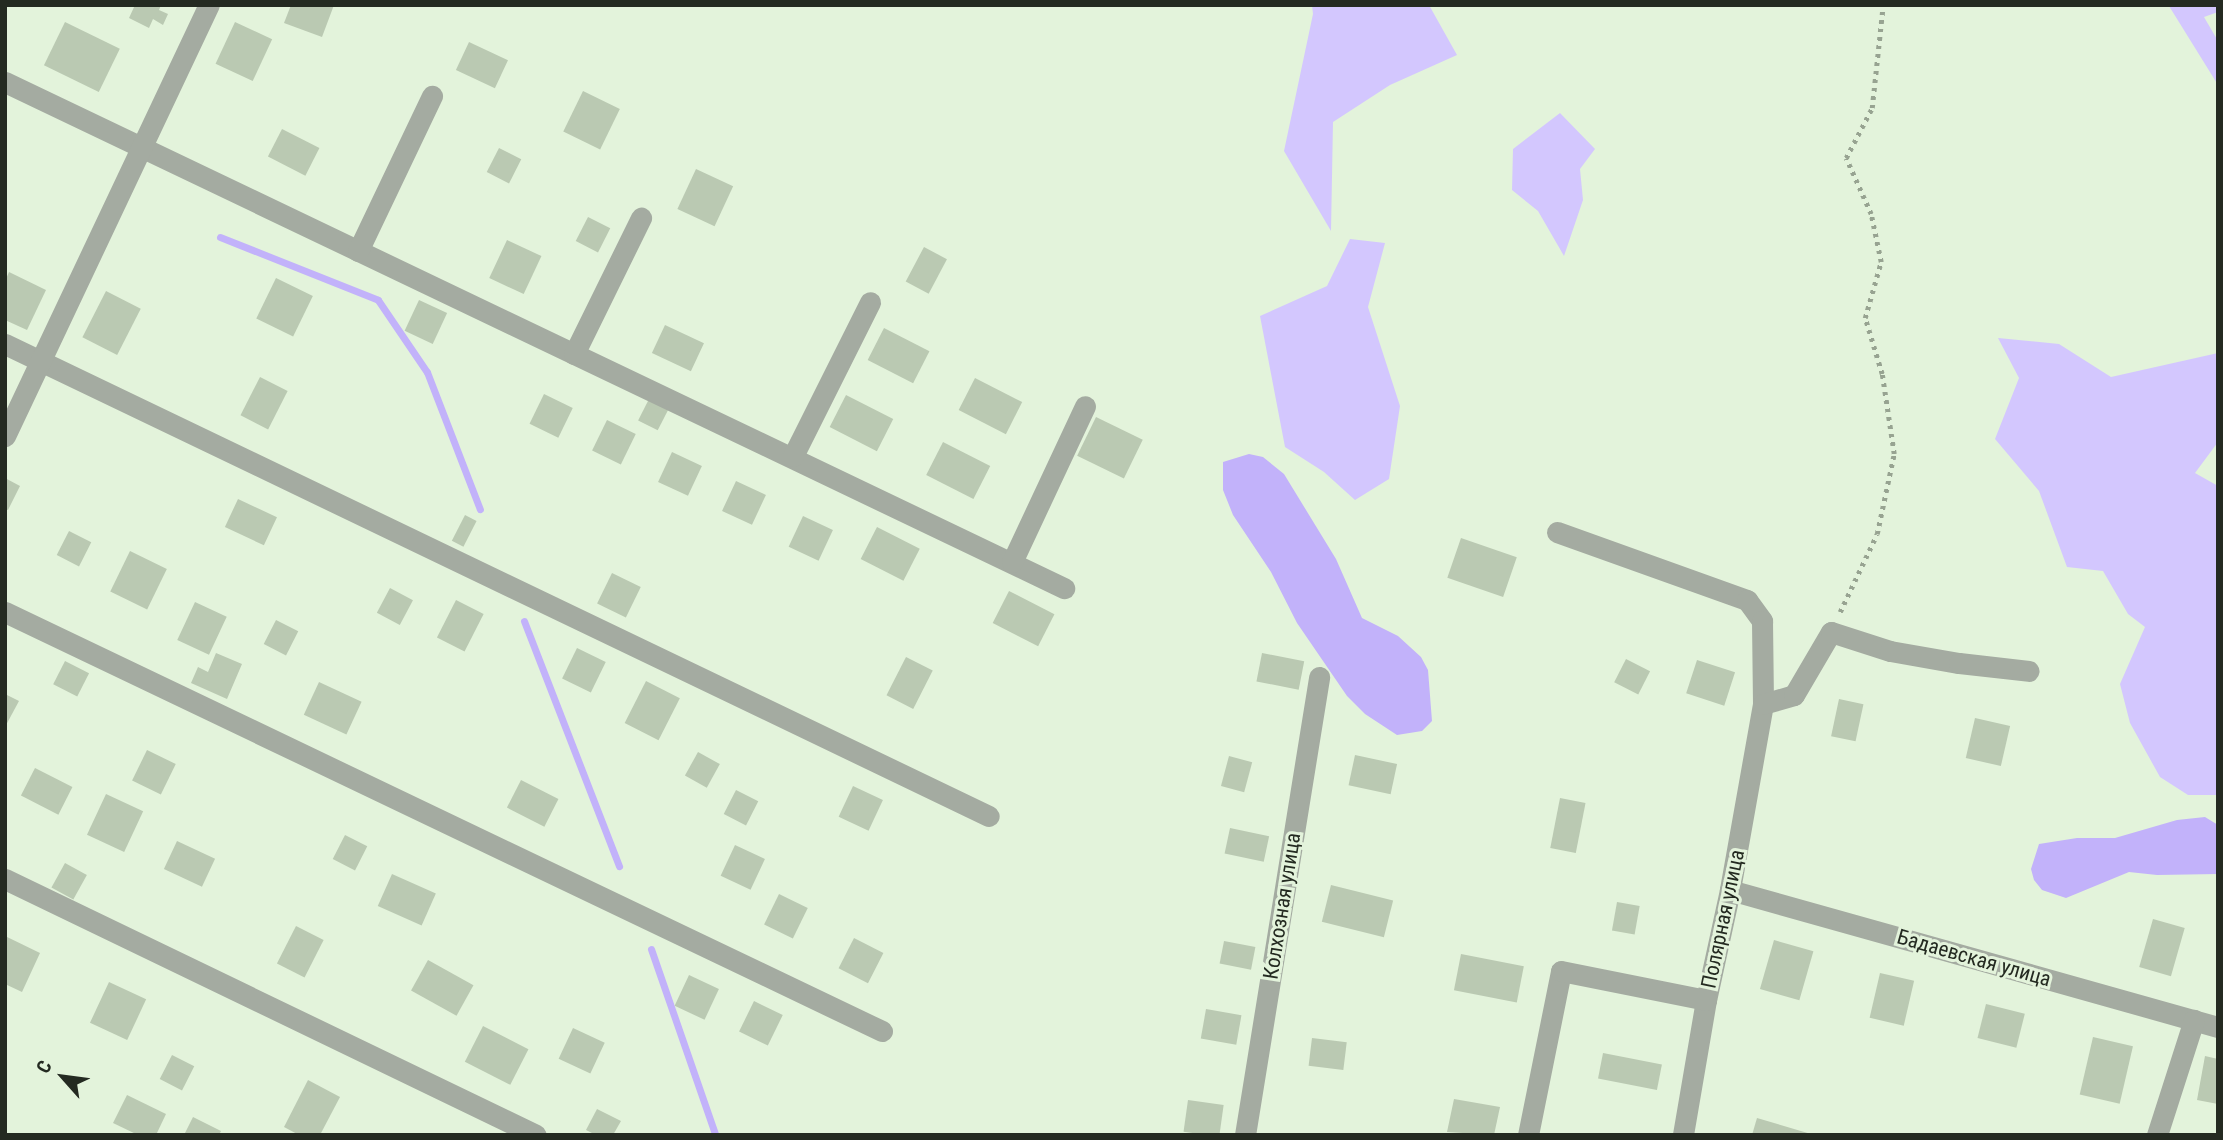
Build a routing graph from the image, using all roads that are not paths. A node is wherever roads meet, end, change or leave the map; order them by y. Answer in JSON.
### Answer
{"nodes":[{"id":1,"x":209,"y":5,"type":"edge"},
{"id":2,"x":5,"y":82,"type":"edge"},
{"id":3,"x":432,"y":96,"type":"dead end"},
{"id":4,"x":142,"y":148,"type":"junction"},
{"id":5,"x":641,"y":218,"type":"dead end"},
{"id":6,"x":358,"y":251,"type":"junction"},
{"id":7,"x":870,"y":302,"type":"dead end"},
{"id":8,"x":5,"y":344,"type":"edge"},
{"id":9,"x":574,"y":354,"type":"junction"},
{"id":10,"x":41,"y":361,"type":"junction"},
{"id":11,"x":1085,"y":406,"type":"dead end"},
{"id":12,"x":5,"y":436,"type":"edge"},
{"id":13,"x":793,"y":456,"type":"junction"},
{"id":14,"x":1557,"y":532,"type":"dead end"},
{"id":15,"x":1012,"y":562,"type":"junction"},
{"id":16,"x":1063,"y":588,"type":"dead end"},
{"id":17,"x":5,"y":612,"type":"edge"},
{"id":18,"x":2029,"y":671,"type":"dead end"},
{"id":19,"x":1319,"y":677,"type":"dead end"},
{"id":20,"x":1763,"y":704,"type":"junction"},
{"id":21,"x":989,"y":816,"type":"dead end"},
{"id":22,"x":5,"y":879,"type":"edge"},
{"id":23,"x":1730,"y":890,"type":"junction"},
{"id":24,"x":1706,"y":1000,"type":"junction"},
{"id":25,"x":2194,"y":1020,"type":"junction"},
{"id":26,"x":2218,"y":1027,"type":"edge"},
{"id":27,"x":882,"y":1031,"type":"dead end"},
{"id":28,"x":536,"y":1135,"type":"edge"},
{"id":29,"x":1245,"y":1135,"type":"edge"},
{"id":30,"x":1528,"y":1135,"type":"edge"},
{"id":31,"x":1683,"y":1135,"type":"edge"},
{"id":32,"x":2157,"y":1135,"type":"edge"}],
"edges":[{"from":1,"to":4,"type":"street"},
{"from":2,"to":4,"type":"street"},
{"from":3,"to":6,"type":"street"},
{"from":4,"to":6,"type":"street"},
{"from":4,"to":10,"type":"street"},
{"from":5,"to":9,"type":"street"},
{"from":6,"to":9,"type":"street"},
{"from":7,"to":13,"type":"street"},
{"from":8,"to":10,"type":"street"},
{"from":9,"to":13,"type":"street"},
{"from":10,"to":12,"type":"street"},
{"from":10,"to":21,"type":"street"},
{"from":11,"to":15,"type":"street"},
{"from":13,"to":15,"type":"street"},
{"from":14,"to":20,"type":"street","name":"Полярная улица"},
{"from":15,"to":16,"type":"street"},
{"from":17,"to":27,"type":"street"},
{"from":18,"to":20,"type":"street"},
{"from":19,"to":29,"type":"street","name":"Колхозная улица"},
{"from":20,"to":23,"type":"street","name":"Полярная улица"},
{"from":22,"to":28,"type":"street"},
{"from":23,"to":24,"type":"street","name":"Полярная улица"},
{"from":23,"to":25,"type":"street","name":"Бадаевская улица"},
{"from":24,"to":30,"type":"street"},
{"from":24,"to":31,"type":"street","name":"Полярная улица"},
{"from":25,"to":26,"type":"street","name":"Бадаевская улица"},
{"from":25,"to":32,"type":"street"}]}
